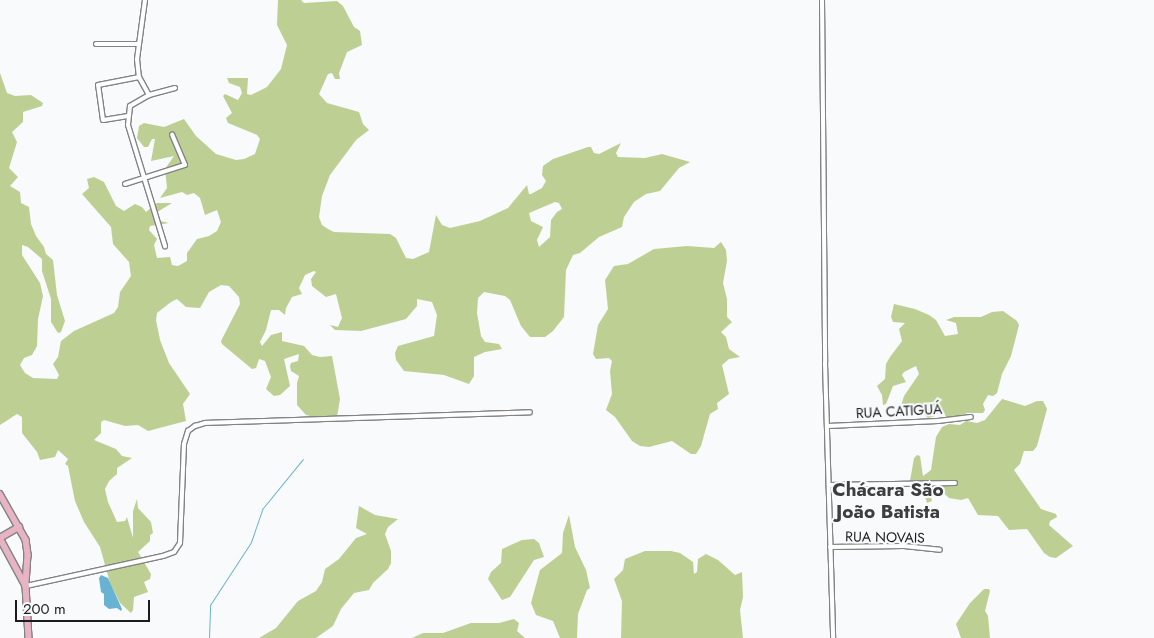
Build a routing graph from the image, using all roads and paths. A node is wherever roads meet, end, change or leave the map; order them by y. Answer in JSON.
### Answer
{"nodes":[{"id":1,"x":145,"y":0,"type":"edge"},
{"id":2,"x":822,"y":0,"type":"edge"},
{"id":3,"x":96,"y":44,"type":"dead end"},
{"id":4,"x":138,"y":44,"type":"junction"},
{"id":5,"x":139,"y":77,"type":"junction"},
{"id":6,"x":175,"y":88,"type":"dead end"},
{"id":7,"x":149,"y":95,"type":"junction"},
{"id":8,"x":128,"y":116,"type":"junction"},
{"id":9,"x":172,"y":135,"type":"dead end"},
{"id":10,"x":146,"y":178,"type":"junction"},
{"id":11,"x":125,"y":184,"type":"dead end"},
{"id":12,"x":165,"y":246,"type":"dead end"},
{"id":13,"x":530,"y":412,"type":"dead end"},
{"id":14,"x":971,"y":417,"type":"dead end"},
{"id":15,"x":828,"y":426,"type":"junction"},
{"id":16,"x":955,"y":483,"type":"dead end"},
{"id":17,"x":830,"y":485,"type":"junction"},
{"id":18,"x":0,"y":494,"type":"edge"},
{"id":19,"x":19,"y":527,"type":"junction"},
{"id":20,"x":0,"y":538,"type":"edge"},
{"id":21,"x":830,"y":547,"type":"junction"},
{"id":22,"x":940,"y":550,"type":"dead end"},
{"id":23,"x":26,"y":586,"type":"junction"},
{"id":24,"x":29,"y":638,"type":"edge"},
{"id":25,"x":833,"y":638,"type":"edge"}],
"edges":[{"from":1,"to":4,"type":"street"},
{"from":2,"to":15,"type":"street"},
{"from":3,"to":4,"type":"street"},
{"from":4,"to":5,"type":"street"},
{"from":5,"to":7,"type":"street"},
{"from":5,"to":8,"type":"street"},
{"from":6,"to":7,"type":"street"},
{"from":7,"to":8,"type":"street"},
{"from":8,"to":10,"type":"street"},
{"from":9,"to":10,"type":"street"},
{"from":10,"to":11,"type":"street"},
{"from":10,"to":12,"type":"street"},
{"from":13,"to":23,"type":"street"},
{"from":14,"to":15,"type":"street","name":"RUA CATIGUÁ"},
{"from":15,"to":17,"type":"street"},
{"from":16,"to":17,"type":"street"},
{"from":17,"to":21,"type":"street"},
{"from":18,"to":19,"type":"main road"},
{"from":19,"to":20,"type":"main road"},
{"from":19,"to":23,"type":"main road"},
{"from":20,"to":23,"type":"main road"},
{"from":21,"to":22,"type":"street","name":"RUA NOVAIS"},
{"from":21,"to":25,"type":"street"},
{"from":23,"to":24,"type":"main road"}]}
